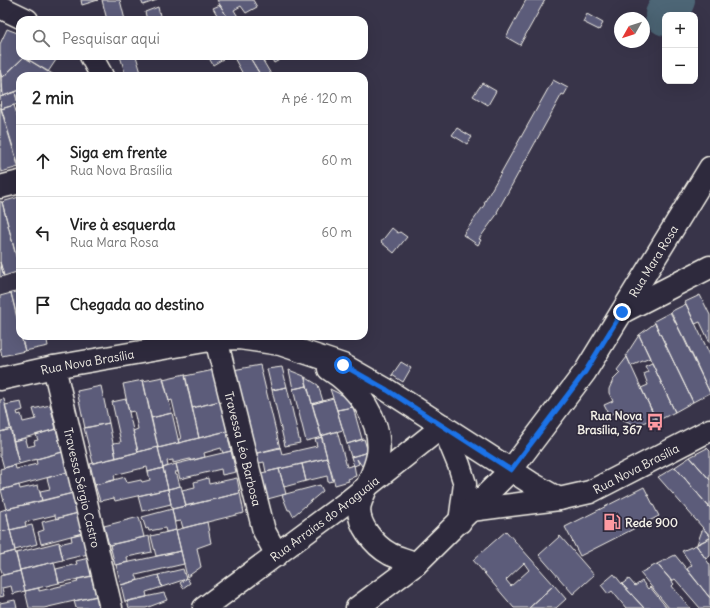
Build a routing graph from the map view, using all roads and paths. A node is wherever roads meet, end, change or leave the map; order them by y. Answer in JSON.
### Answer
{"nodes":[{"id":1,"x":0,"y":7,"type":"edge"},
{"id":2,"x":19,"y":16,"type":"edge"},
{"id":3,"x":93,"y":60,"type":"edge"},
{"id":4,"x":100,"y":72,"type":"edge"},
{"id":5,"x":710,"y":168,"type":"edge"},
{"id":6,"x":16,"y":183,"type":"edge"},
{"id":7,"x":0,"y":187,"type":"edge"},
{"id":8,"x":710,"y":267,"type":"edge"},
{"id":9,"x":622,"y":312,"type":"junction"},
{"id":10,"x":210,"y":340,"type":"edge"},
{"id":11,"x":216,"y":340,"type":"edge"},
{"id":12,"x":253,"y":340,"type":"edge"},
{"id":13,"x":294,"y":347,"type":"junction"},
{"id":14,"x":54,"y":367,"type":"junction"},
{"id":15,"x":0,"y":379,"type":"edge"},
{"id":16,"x":443,"y":426,"type":"junction"},
{"id":17,"x":710,"y":430,"type":"edge"},
{"id":18,"x":511,"y":470,"type":"junction"},
{"id":19,"x":366,"y":487,"type":"junction"},
{"id":20,"x":559,"y":499,"type":"junction"},
{"id":21,"x":465,"y":516,"type":"junction"},
{"id":22,"x":277,"y":555,"type":"junction"},
{"id":23,"x":416,"y":564,"type":"junction"},
{"id":24,"x":112,"y":608,"type":"edge"},
{"id":25,"x":204,"y":608,"type":"edge"},
{"id":26,"x":357,"y":608,"type":"edge"}],
"edges":[{"from":1,"to":2,"type":"main road"},
{"from":3,"to":4,"type":"main road"},
{"from":5,"to":9,"type":"main road","name":"Rua Mara Rosa"},
{"from":6,"to":7,"type":"main road"},
{"from":8,"to":9,"type":"main road"},
{"from":9,"to":18,"type":"main road","name":"Rua Mara Rosa"},
{"from":10,"to":14,"type":"main road","name":"Rua Nova Brasília"},
{"from":11,"to":22,"type":"main road","name":"Travessa Léo Barbosa"},
{"from":12,"to":13,"type":"main road","name":"Rua Nova Brasília"},
{"from":13,"to":16,"type":"main road","name":"Rua Nova Brasília"},
{"from":13,"to":19,"type":"main road","name":"Rua Nova Brasília"},
{"from":14,"to":15,"type":"main road","name":"Rua Nova Brasília"},
{"from":14,"to":24,"type":"main road","name":"Travessa Sérgio Castro"},
{"from":16,"to":18,"type":"main road","name":"Rua Nova Brasília"},
{"from":16,"to":19,"type":"main road","name":"Rua Arraias do Araguaia"},
{"from":16,"to":21,"type":"main road"},
{"from":17,"to":20,"type":"main road","name":"Rua Nova Brasília"},
{"from":18,"to":20,"type":"main road","name":"Rua Nova Brasília"},
{"from":18,"to":21,"type":"main road"},
{"from":19,"to":22,"type":"main road","name":"Rua Arraias do Araguaia"},
{"from":19,"to":23,"type":"main road","name":"Rua Nova Brasília"},
{"from":20,"to":21,"type":"main road","name":"Rua Nova Brasília"},
{"from":21,"to":23,"type":"main road"},
{"from":22,"to":25,"type":"main road","name":"Rua Arraias do Araguaia"},
{"from":23,"to":26,"type":"main road"}]}
